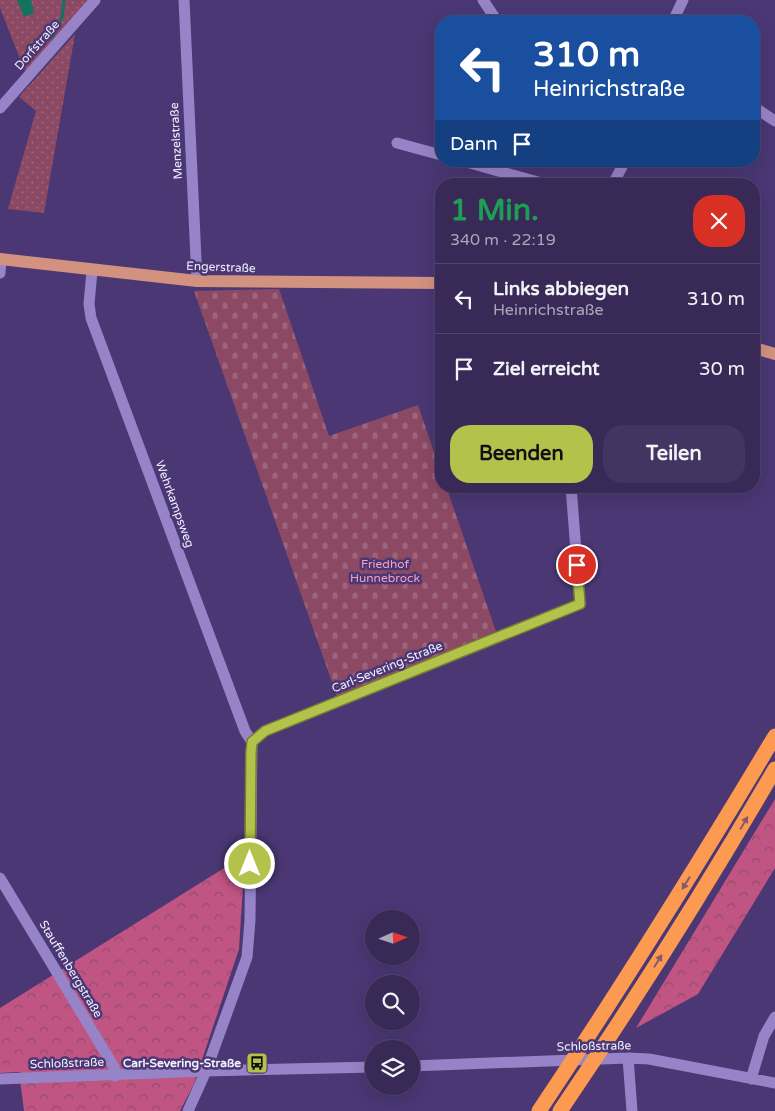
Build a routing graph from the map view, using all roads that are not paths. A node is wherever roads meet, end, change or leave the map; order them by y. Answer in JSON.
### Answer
{"nodes":[{"id":1,"x":95,"y":0,"type":"edge"},
{"id":2,"x":184,"y":0,"type":"edge"},
{"id":3,"x":483,"y":0,"type":"edge"},
{"id":4,"x":684,"y":0,"type":"edge"},
{"id":5,"x":493,"y":15,"type":"edge"},
{"id":6,"x":677,"y":15,"type":"edge"},
{"id":7,"x":0,"y":108,"type":"edge"},
{"id":8,"x":760,"y":111,"type":"edge"},
{"id":9,"x":775,"y":121,"type":"edge"},
{"id":10,"x":397,"y":143,"type":"dead end"},
{"id":11,"x":435,"y":153,"type":"edge"},
{"id":12,"x":484,"y":167,"type":"edge"},
{"id":13,"x":524,"y":178,"type":"edge"},
{"id":14,"x":1,"y":259,"type":"edge"},
{"id":15,"x":92,"y":271,"type":"junction"},
{"id":16,"x":0,"y":273,"type":"edge"},
{"id":17,"x":197,"y":281,"type":"junction"},
{"id":18,"x":435,"y":283,"type":"edge"},
{"id":19,"x":760,"y":350,"type":"edge"},
{"id":20,"x":775,"y":354,"type":"edge"},
{"id":21,"x":572,"y":493,"type":"edge"},
{"id":22,"x":775,"y":736,"type":"edge"},
{"id":23,"x":252,"y":742,"type":"junction"},
{"id":24,"x":775,"y":769,"type":"edge"},
{"id":25,"x":0,"y":878,"type":"edge"},
{"id":26,"x":775,"y":1017,"type":"edge"},
{"id":27,"x":628,"y":1058,"type":"junction"},
{"id":28,"x":420,"y":1066,"type":"edge"},
{"id":29,"x":365,"y":1067,"type":"edge"},
{"id":30,"x":206,"y":1070,"type":"junction"},
{"id":31,"x":115,"y":1076,"type":"junction"},
{"id":32,"x":0,"y":1079,"type":"edge"},
{"id":33,"x":751,"y":1079,"type":"junction"},
{"id":34,"x":775,"y":1083,"type":"edge"},
{"id":35,"x":188,"y":1111,"type":"edge"},
{"id":36,"x":539,"y":1111,"type":"edge"},
{"id":37,"x":560,"y":1111,"type":"edge"},
{"id":38,"x":632,"y":1111,"type":"edge"}],
"edges":[{"from":1,"to":7,"type":"street","name":"Dorfstraße"},
{"from":2,"to":17,"type":"street","name":"Menzelstraße"},
{"from":3,"to":5,"type":"street"},
{"from":4,"to":6,"type":"street"},
{"from":8,"to":9,"type":"street"},
{"from":10,"to":11,"type":"street"},
{"from":12,"to":13,"type":"street"},
{"from":14,"to":15,"type":"main road","name":"Engerstraße"},
{"from":14,"to":16,"type":"street"},
{"from":15,"to":17,"type":"main road","name":"Engerstraße"},
{"from":15,"to":23,"type":"street","name":"Wehrkampsweg"},
{"from":17,"to":18,"type":"main road","name":"Engerstraße"},
{"from":19,"to":20,"type":"main road"},
{"from":21,"to":23,"type":"street","name":"Carl-Severing-Straße"},
{"from":22,"to":36,"type":"highway","one_way":true},
{"from":23,"to":30,"type":"street"},
{"from":37,"to":24,"type":"highway","one_way":true},
{"from":25,"to":31,"type":"street","name":"Stauffenbergstraße"},
{"from":26,"to":33,"type":"street"},
{"from":27,"to":28,"type":"street","name":"Schloßstraße"},
{"from":27,"to":33,"type":"street","name":"Schloßstraße"},
{"from":27,"to":38,"type":"street"},
{"from":29,"to":30,"type":"street","name":"Schloßstraße"},
{"from":30,"to":31,"type":"street","name":"Schloßstraße"},
{"from":30,"to":35,"type":"street"},
{"from":31,"to":32,"type":"street","name":"Schloßstraße"},
{"from":33,"to":34,"type":"street","name":"Schloßstraße"}]}
